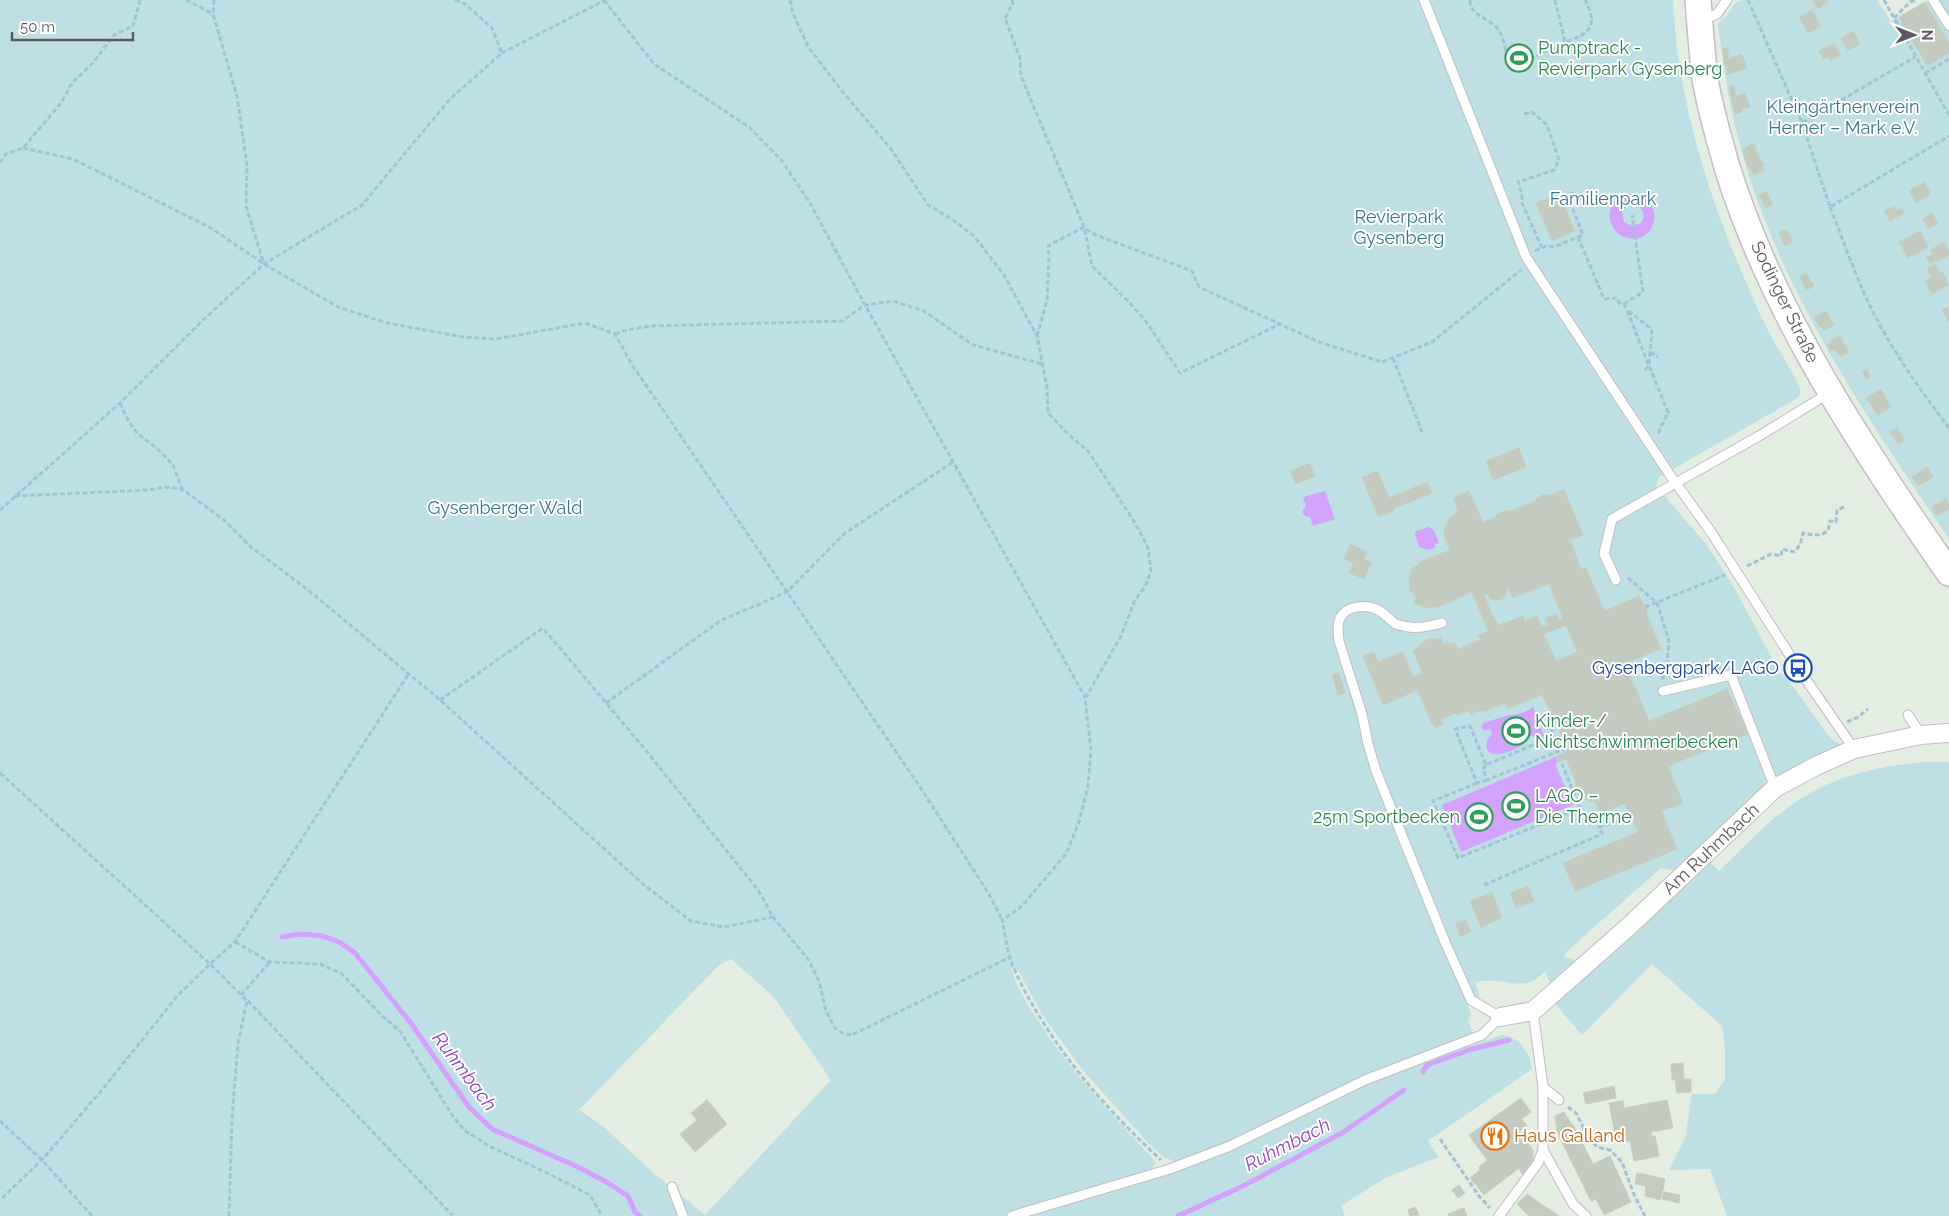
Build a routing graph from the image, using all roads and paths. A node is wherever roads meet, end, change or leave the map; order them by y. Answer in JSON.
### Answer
{"nodes":[{"id":1,"x":140,"y":0,"type":"edge"},
{"id":2,"x":186,"y":0,"type":"edge"},
{"id":3,"x":214,"y":0,"type":"edge"},
{"id":4,"x":455,"y":0,"type":"edge"},
{"id":5,"x":605,"y":0,"type":"edge"},
{"id":6,"x":790,"y":0,"type":"edge"},
{"id":7,"x":1012,"y":0,"type":"edge"},
{"id":8,"x":1424,"y":0,"type":"edge"},
{"id":9,"x":1470,"y":0,"type":"edge"},
{"id":10,"x":1555,"y":0,"type":"edge"},
{"id":11,"x":1585,"y":0,"type":"edge"},
{"id":12,"x":1727,"y":0,"type":"edge"},
{"id":13,"x":1748,"y":0,"type":"edge"},
{"id":14,"x":1884,"y":0,"type":"edge"},
{"id":15,"x":1916,"y":0,"type":"edge"},
{"id":16,"x":1933,"y":0,"type":"edge"},
{"id":17,"x":1699,"y":10,"type":"edge"},
{"id":18,"x":213,"y":14,"type":"junction"},
{"id":19,"x":1894,"y":18,"type":"junction"},
{"id":20,"x":1949,"y":25,"type":"edge"},
{"id":21,"x":1565,"y":42,"type":"junction"},
{"id":22,"x":502,"y":53,"type":"junction"},
{"id":23,"x":1915,"y":57,"type":"junction"},
{"id":24,"x":1949,"y":59,"type":"edge"},
{"id":25,"x":1925,"y":73,"type":"junction"},
{"id":26,"x":1524,"y":114,"type":"dead end"},
{"id":27,"x":1949,"y":115,"type":"edge"},
{"id":28,"x":1802,"y":123,"type":"junction"},
{"id":29,"x":1949,"y":136,"type":"edge"},
{"id":30,"x":23,"y":148,"type":"junction"},
{"id":31,"x":0,"y":163,"type":"edge"},
{"id":32,"x":1597,"y":206,"type":"dead end"},
{"id":33,"x":1830,"y":207,"type":"junction"},
{"id":34,"x":1632,"y":216,"type":"dead end"},
{"id":35,"x":1084,"y":227,"type":"junction"},
{"id":36,"x":1578,"y":237,"type":"junction"},
{"id":37,"x":1542,"y":248,"type":"junction"},
{"id":38,"x":1528,"y":259,"type":"junction"},
{"id":39,"x":264,"y":264,"type":"junction"},
{"id":40,"x":1624,"y":304,"type":"junction"},
{"id":41,"x":865,"y":305,"type":"junction"},
{"id":42,"x":1627,"y":310,"type":"junction"},
{"id":43,"x":1280,"y":324,"type":"junction"},
{"id":44,"x":615,"y":334,"type":"junction"},
{"id":45,"x":1037,"y":336,"type":"junction"},
{"id":46,"x":1650,"y":352,"type":"junction"},
{"id":47,"x":1658,"y":357,"type":"dead end"},
{"id":48,"x":1393,"y":358,"type":"junction"},
{"id":49,"x":1042,"y":364,"type":"junction"},
{"id":50,"x":1649,"y":366,"type":"junction"},
{"id":51,"x":1646,"y":370,"type":"dead end"},
{"id":52,"x":1831,"y":392,"type":"junction"},
{"id":53,"x":120,"y":404,"type":"junction"},
{"id":54,"x":1949,"y":428,"type":"edge"},
{"id":55,"x":1422,"y":432,"type":"dead end"},
{"id":56,"x":1650,"y":444,"type":"junction"},
{"id":57,"x":952,"y":462,"type":"junction"},
{"id":58,"x":1676,"y":484,"type":"junction"},
{"id":59,"x":182,"y":488,"type":"junction"},
{"id":60,"x":15,"y":496,"type":"junction"},
{"id":61,"x":1844,"y":507,"type":"dead end"},
{"id":62,"x":0,"y":510,"type":"edge"},
{"id":63,"x":1740,"y":568,"type":"dead end"},
{"id":64,"x":1728,"y":573,"type":"dead end"},
{"id":65,"x":1949,"y":573,"type":"edge"},
{"id":66,"x":1616,"y":580,"type":"joint"},
{"id":67,"x":788,"y":592,"type":"junction"},
{"id":68,"x":1657,"y":602,"type":"junction"},
{"id":69,"x":1645,"y":607,"type":"dead end"},
{"id":70,"x":1442,"y":623,"type":"dead end"},
{"id":71,"x":408,"y":675,"type":"junction"},
{"id":72,"x":1663,"y":691,"type":"joint"},
{"id":73,"x":1085,"y":697,"type":"junction"},
{"id":74,"x":440,"y":700,"type":"junction"},
{"id":75,"x":606,"y":703,"type":"junction"},
{"id":76,"x":1868,"y":709,"type":"dead end"},
{"id":77,"x":1544,"y":713,"type":"dead end"},
{"id":78,"x":1908,"y":715,"type":"dead end"},
{"id":79,"x":1843,"y":724,"type":"dead end"},
{"id":80,"x":1949,"y":733,"type":"edge"},
{"id":81,"x":1921,"y":735,"type":"junction"},
{"id":82,"x":1554,"y":736,"type":"junction"},
{"id":83,"x":1854,"y":749,"type":"junction"},
{"id":84,"x":1562,"y":764,"type":"dead end"},
{"id":85,"x":1486,"y":765,"type":"junction"},
{"id":86,"x":0,"y":773,"type":"edge"},
{"id":87,"x":1487,"y":780,"type":"junction"},
{"id":88,"x":1477,"y":784,"type":"junction"},
{"id":89,"x":1775,"y":788,"type":"junction"},
{"id":90,"x":1625,"y":819,"type":"dead end"},
{"id":91,"x":1484,"y":885,"type":"dead end"},
{"id":92,"x":773,"y":917,"type":"junction"},
{"id":93,"x":1002,"y":920,"type":"junction"},
{"id":94,"x":235,"y":942,"type":"junction"},
{"id":95,"x":1010,"y":957,"type":"junction"},
{"id":96,"x":270,"y":962,"type":"junction"},
{"id":97,"x":210,"y":964,"type":"junction"},
{"id":98,"x":241,"y":995,"type":"junction"},
{"id":99,"x":247,"y":1001,"type":"junction"},
{"id":100,"x":1533,"y":1011,"type":"junction"},
{"id":101,"x":1500,"y":1017,"type":"junction"},
{"id":102,"x":1543,"y":1088,"type":"junction"},
{"id":103,"x":1559,"y":1100,"type":"joint"},
{"id":104,"x":0,"y":1121,"type":"edge"},
{"id":105,"x":1440,"y":1139,"type":"dead end"},
{"id":106,"x":1543,"y":1150,"type":"junction"},
{"id":107,"x":42,"y":1160,"type":"junction"},
{"id":108,"x":1170,"y":1169,"type":"junction"},
{"id":109,"x":672,"y":1187,"type":"dead end"},
{"id":110,"x":0,"y":1200,"type":"edge"},
{"id":111,"x":1492,"y":1210,"type":"dead end"},
{"id":112,"x":92,"y":1216,"type":"edge"},
{"id":113,"x":229,"y":1216,"type":"edge"},
{"id":114,"x":453,"y":1216,"type":"edge"},
{"id":115,"x":602,"y":1216,"type":"edge"},
{"id":116,"x":682,"y":1216,"type":"edge"},
{"id":117,"x":1012,"y":1216,"type":"edge"},
{"id":118,"x":1499,"y":1216,"type":"edge"},
{"id":119,"x":1586,"y":1216,"type":"edge"},
{"id":120,"x":1645,"y":1216,"type":"edge"}],
"edges":[{"from":1,"to":30,"type":"path"},
{"from":2,"to":18,"type":"path"},
{"from":3,"to":18,"type":"path"},
{"from":4,"to":22,"type":"path"},
{"from":5,"to":22,"type":"path"},
{"from":5,"to":41,"type":"path"},
{"from":6,"to":45,"type":"path"},
{"from":7,"to":35,"type":"path"},
{"from":8,"to":38,"type":"lane"},
{"from":9,"to":21,"type":"path"},
{"from":10,"to":21,"type":"path"},
{"from":11,"to":21,"type":"path"},
{"from":12,"to":17,"type":"lane"},
{"from":13,"to":28,"type":"path"},
{"from":14,"to":19,"type":"path"},
{"from":15,"to":19,"type":"path"},
{"from":16,"to":20,"type":"lane"},
{"from":17,"to":52,"type":"main road","name":"Sodinger Straße"},
{"from":18,"to":39,"type":"path"},
{"from":19,"to":23,"type":"path"},
{"from":22,"to":39,"type":"path"},
{"from":23,"to":25,"type":"path"},
{"from":23,"to":28,"type":"path"},
{"from":24,"to":25,"type":"path"},
{"from":25,"to":27,"type":"path"},
{"from":26,"to":37,"type":"path"},
{"from":28,"to":33,"type":"path"},
{"from":29,"to":33,"type":"path"},
{"from":30,"to":31,"type":"path"},
{"from":30,"to":39,"type":"path"},
{"from":32,"to":36,"type":"path"},
{"from":33,"to":54,"type":"path"},
{"from":34,"to":40,"type":"path"},
{"from":35,"to":43,"type":"path"},
{"from":35,"to":43,"type":"path"},
{"from":35,"to":45,"type":"path"},
{"from":36,"to":37,"type":"path"},
{"from":36,"to":40,"type":"path"},
{"from":37,"to":38,"type":"path"},
{"from":38,"to":48,"type":"path"},
{"from":38,"to":56,"type":"lane"},
{"from":39,"to":44,"type":"path"},
{"from":39,"to":53,"type":"path"},
{"from":40,"to":42,"type":"path"},
{"from":41,"to":44,"type":"path"},
{"from":41,"to":49,"type":"path"},
{"from":41,"to":57,"type":"path"},
{"from":42,"to":46,"type":"path"},
{"from":42,"to":50,"type":"path"},
{"from":43,"to":48,"type":"path"},
{"from":44,"to":67,"type":"path"},
{"from":45,"to":49,"type":"path"},
{"from":46,"to":47,"type":"path"},
{"from":46,"to":50,"type":"path"},
{"from":48,"to":55,"type":"path"},
{"from":49,"to":73,"type":"path"},
{"from":50,"to":51,"type":"path"},
{"from":50,"to":56,"type":"path"},
{"from":52,"to":58,"type":"lane"},
{"from":52,"to":65,"type":"main road","name":"Sodinger Straße"},
{"from":53,"to":59,"type":"path"},
{"from":53,"to":60,"type":"path"},
{"from":56,"to":58,"type":"lane"},
{"from":57,"to":67,"type":"path"},
{"from":57,"to":73,"type":"path"},
{"from":58,"to":66,"type":"lane"},
{"from":58,"to":83,"type":"lane"},
{"from":59,"to":60,"type":"path"},
{"from":59,"to":71,"type":"path"},
{"from":60,"to":62,"type":"path"},
{"from":61,"to":63,"type":"path"},
{"from":64,"to":68,"type":"path"},
{"from":66,"to":68,"type":"path"},
{"from":67,"to":75,"type":"path"},
{"from":67,"to":93,"type":"path"},
{"from":68,"to":69,"type":"path"},
{"from":68,"to":72,"type":"path"},
{"from":70,"to":101,"type":"lane"},
{"from":71,"to":74,"type":"path"},
{"from":71,"to":94,"type":"path"},
{"from":72,"to":89,"type":"lane"},
{"from":73,"to":93,"type":"path"},
{"from":74,"to":75,"type":"path"},
{"from":74,"to":92,"type":"path"},
{"from":75,"to":92,"type":"path"},
{"from":76,"to":79,"type":"path"},
{"from":77,"to":82,"type":"path"},
{"from":78,"to":81,"type":"lane"},
{"from":80,"to":81,"type":"street","name":"Am Ruhmbach"},
{"from":81,"to":83,"type":"street","name":"Am Ruhmbach"},
{"from":82,"to":85,"type":"path"},
{"from":82,"to":87,"type":"path"},
{"from":83,"to":89,"type":"street","name":"Am Ruhmbach"},
{"from":84,"to":88,"type":"path"},
{"from":85,"to":87,"type":"path"},
{"from":85,"to":88,"type":"path"},
{"from":86,"to":97,"type":"path"},
{"from":87,"to":88,"type":"path"},
{"from":89,"to":100,"type":"street","name":"Am Ruhmbach"},
{"from":90,"to":91,"type":"path"},
{"from":92,"to":95,"type":"path"},
{"from":93,"to":95,"type":"path"},
{"from":94,"to":96,"type":"path"},
{"from":94,"to":97,"type":"path"},
{"from":95,"to":108,"type":"path"},
{"from":96,"to":98,"type":"path"},
{"from":96,"to":115,"type":"path"},
{"from":97,"to":98,"type":"path"},
{"from":97,"to":107,"type":"path"},
{"from":98,"to":99,"type":"path"},
{"from":99,"to":113,"type":"path"},
{"from":99,"to":114,"type":"path"},
{"from":100,"to":101,"type":"street"},
{"from":100,"to":102,"type":"lane"},
{"from":101,"to":108,"type":"lane"},
{"from":102,"to":103,"type":"lane"},
{"from":102,"to":106,"type":"lane"},
{"from":103,"to":120,"type":"path"},
{"from":104,"to":107,"type":"path"},
{"from":105,"to":111,"type":"path"},
{"from":106,"to":118,"type":"lane"},
{"from":106,"to":119,"type":"lane"},
{"from":107,"to":110,"type":"path"},
{"from":107,"to":112,"type":"path"},
{"from":108,"to":117,"type":"lane"},
{"from":109,"to":116,"type":"lane"}]}
